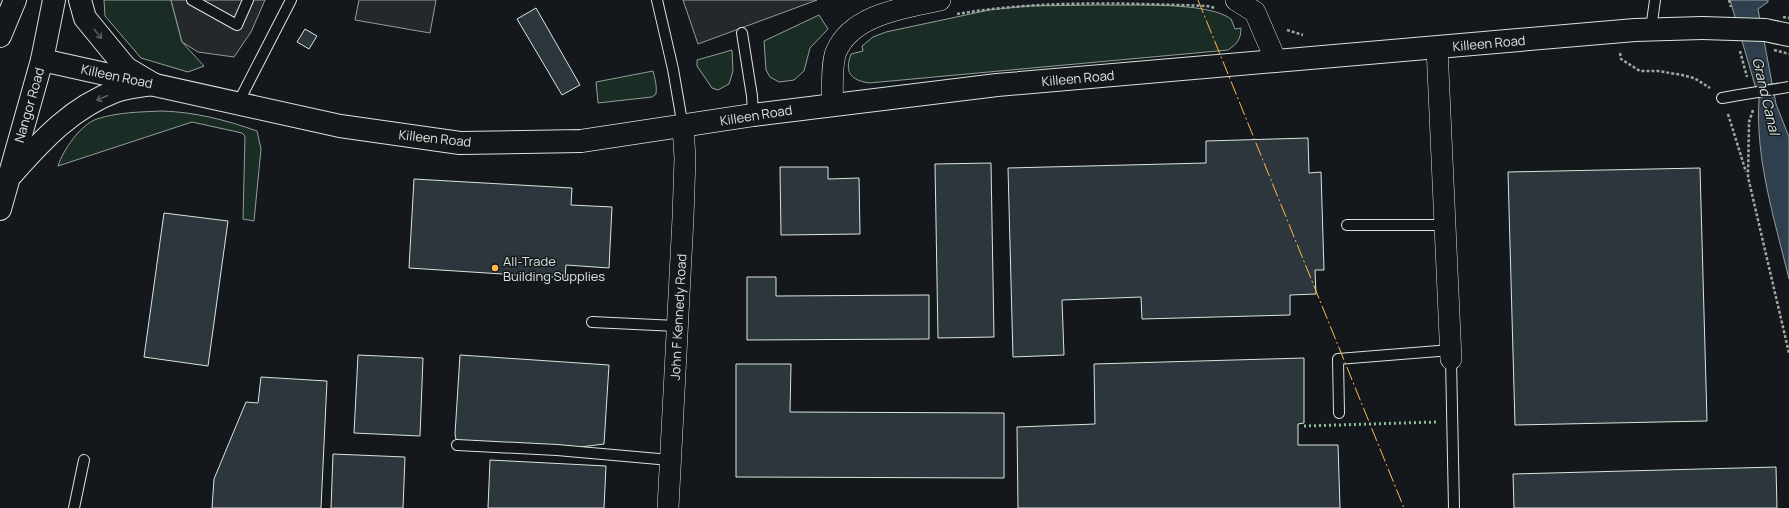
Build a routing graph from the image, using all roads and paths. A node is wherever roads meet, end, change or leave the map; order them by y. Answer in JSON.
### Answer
{"nodes":[{"id":1,"x":16,"y":0,"type":"edge"},
{"id":2,"x":54,"y":0,"type":"edge"},
{"id":3,"x":80,"y":0,"type":"edge"},
{"id":4,"x":192,"y":0,"type":"edge"},
{"id":5,"x":248,"y":0,"type":"edge"},
{"id":6,"x":291,"y":0,"type":"edge"},
{"id":7,"x":657,"y":0,"type":"edge"},
{"id":8,"x":1655,"y":0,"type":"edge"},
{"id":9,"x":1229,"y":6,"type":"edge"},
{"id":10,"x":945,"y":8,"type":"edge"},
{"id":11,"x":1651,"y":29,"type":"junction"},
{"id":12,"x":742,"y":33,"type":"dead end"},
{"id":13,"x":1789,"y":35,"type":"edge"},
{"id":14,"x":0,"y":36,"type":"edge"},
{"id":15,"x":1437,"y":47,"type":"junction"},
{"id":16,"x":1619,"y":49,"type":"dead end"},
{"id":17,"x":42,"y":60,"type":"junction"},
{"id":18,"x":1276,"y":61,"type":"junction"},
{"id":19,"x":153,"y":84,"type":"junction"},
{"id":20,"x":1789,"y":87,"type":"edge"},
{"id":21,"x":1722,"y":98,"type":"junction"},
{"id":22,"x":238,"y":103,"type":"junction"},
{"id":23,"x":832,"y":104,"type":"junction"},
{"id":24,"x":753,"y":115,"type":"junction"},
{"id":25,"x":683,"y":127,"type":"junction"},
{"id":26,"x":9,"y":178,"type":"junction"},
{"id":27,"x":0,"y":209,"type":"edge"},
{"id":28,"x":1445,"y":224,"type":"junction"},
{"id":29,"x":1347,"y":225,"type":"dead end"},
{"id":30,"x":592,"y":322,"type":"dead end"},
{"id":31,"x":677,"y":326,"type":"junction"},
{"id":32,"x":1789,"y":353,"type":"edge"},
{"id":33,"x":1451,"y":355,"type":"junction"},
{"id":34,"x":1339,"y":413,"type":"dead end"},
{"id":35,"x":457,"y":445,"type":"dead end"},
{"id":36,"x":84,"y":460,"type":"dead end"},
{"id":37,"x":670,"y":460,"type":"junction"},
{"id":38,"x":74,"y":508,"type":"edge"},
{"id":39,"x":668,"y":508,"type":"edge"},
{"id":40,"x":1454,"y":508,"type":"edge"}],
"edges":[{"from":1,"to":14,"type":"street"},
{"from":2,"to":17,"type":"street","name":"Nangor Road"},
{"from":3,"to":19,"type":"street","one_way":true},
{"from":4,"to":5,"type":"lane"},
{"from":6,"to":22,"type":"lane"},
{"from":7,"to":25,"type":"lane"},
{"from":8,"to":11,"type":"lane"},
{"from":9,"to":10,"type":"path"},
{"from":9,"to":18,"type":"street"},
{"from":10,"to":23,"type":"street"},
{"from":11,"to":13,"type":"street","name":"Killeen Road","bridge":true},
{"from":11,"to":15,"type":"street","name":"Killeen Road"},
{"from":12,"to":24,"type":"lane"},
{"from":15,"to":18,"type":"street","name":"Killeen Road"},
{"from":15,"to":28,"type":"street"},
{"from":16,"to":21,"type":"path"},
{"from":17,"to":19,"type":"street","name":"Killeen Road"},
{"from":17,"to":26,"type":"street","name":"Nangor Road"},
{"from":18,"to":23,"type":"street","name":"Killeen Road"},
{"from":19,"to":22,"type":"street","name":"Killeen Road"},
{"from":19,"to":26,"type":"street","one_way":true},
{"from":20,"to":21,"type":"lane","bridge":true},
{"from":21,"to":32,"type":"path"},
{"from":22,"to":25,"type":"street","name":"Killeen Road"},
{"from":23,"to":24,"type":"street","name":"Killeen Road"},
{"from":24,"to":25,"type":"street","name":"Killeen Road"},
{"from":25,"to":31,"type":"street","name":"John F Kennedy Road"},
{"from":26,"to":27,"type":"street","name":"Nangor Road"},
{"from":28,"to":29,"type":"lane"},
{"from":28,"to":33,"type":"street"},
{"from":30,"to":31,"type":"lane"},
{"from":31,"to":37,"type":"street","name":"John F Kennedy Road"},
{"from":33,"to":34,"type":"lane"},
{"from":33,"to":40,"type":"lane"},
{"from":35,"to":37,"type":"lane"},
{"from":36,"to":38,"type":"lane"},
{"from":37,"to":39,"type":"street","name":"John F Kennedy Road"}]}
